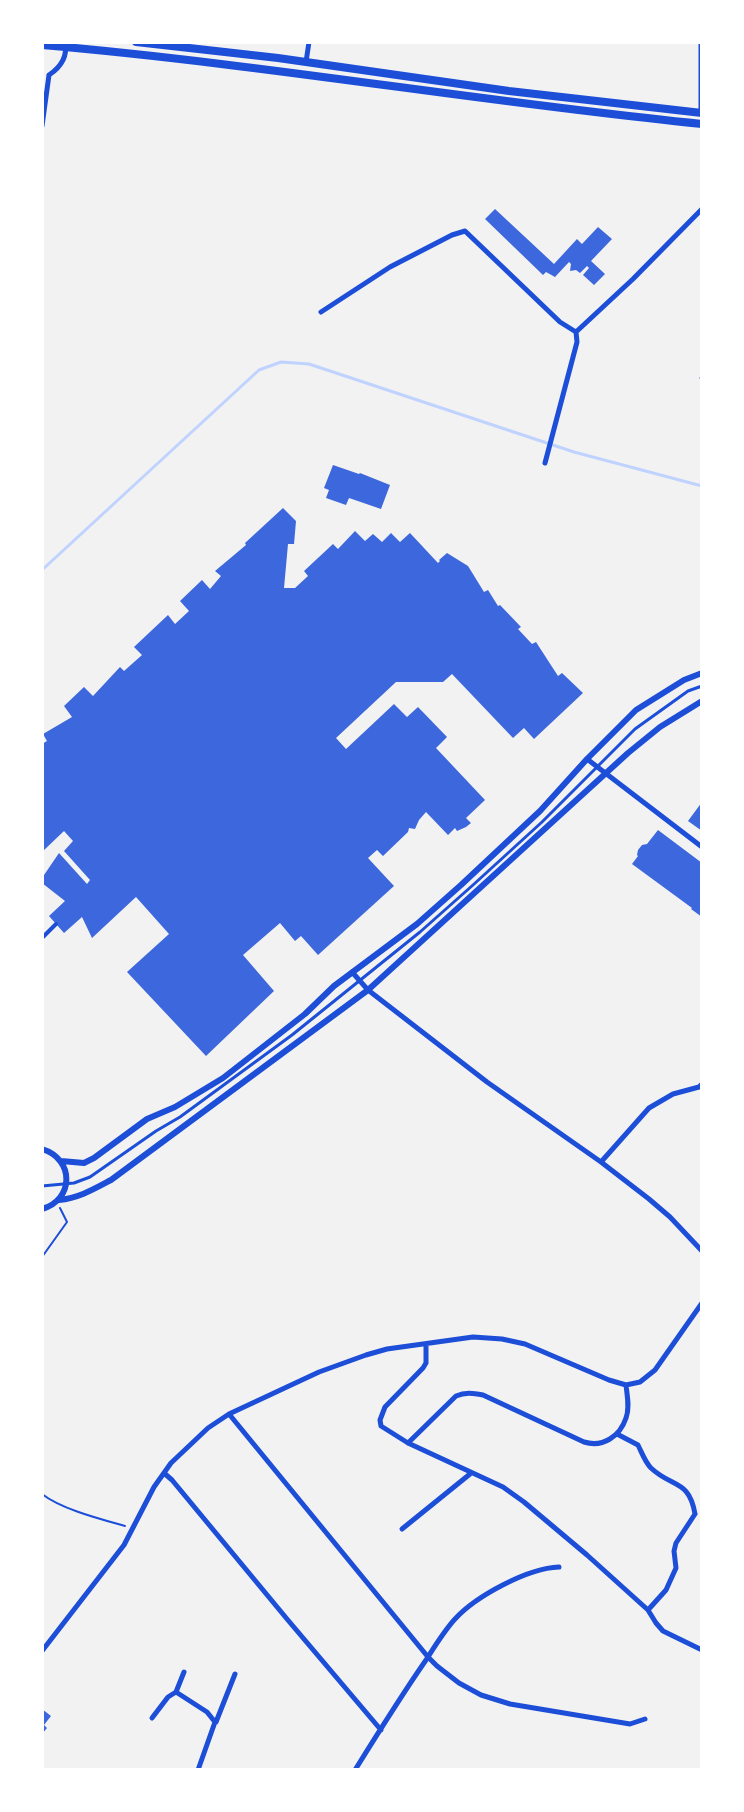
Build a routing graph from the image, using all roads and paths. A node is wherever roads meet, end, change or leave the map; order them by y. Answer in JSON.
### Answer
{"nodes":[{"id":1,"x":136,"y":42,"type":"edge"},
{"id":2,"x":309,"y":42,"type":"edge"},
{"id":3,"x":701,"y":42,"type":"edge"},
{"id":4,"x":66,"y":44,"type":"edge"},
{"id":5,"x":42,"y":45,"type":"edge"},
{"id":6,"x":306,"y":63,"type":"junction"},
{"id":7,"x":42,"y":71,"type":"edge"},
{"id":8,"x":49,"y":75,"type":"junction"},
{"id":9,"x":702,"y":113,"type":"edge"},
{"id":10,"x":701,"y":124,"type":"edge"},
{"id":11,"x":42,"y":126,"type":"edge"},
{"id":12,"x":702,"y":209,"type":"edge"},
{"id":13,"x":321,"y":312,"type":"dead end"},
{"id":14,"x":576,"y":332,"type":"junction"},
{"id":15,"x":545,"y":463,"type":"dead end"},
{"id":16,"x":702,"y":673,"type":"edge"},
{"id":17,"x":702,"y":686,"type":"edge"},
{"id":18,"x":702,"y":701,"type":"edge"},
{"id":19,"x":587,"y":759,"type":"junction"},
{"id":20,"x":596,"y":766,"type":"junction"},
{"id":21,"x":607,"y":773,"type":"junction"},
{"id":22,"x":702,"y":847,"type":"edge"},
{"id":23,"x":56,"y":924,"type":"dead end"},
{"id":24,"x":42,"y":938,"type":"edge"},
{"id":25,"x":352,"y":972,"type":"junction"},
{"id":26,"x":359,"y":980,"type":"junction"},
{"id":27,"x":368,"y":990,"type":"junction"},
{"id":28,"x":702,"y":1084,"type":"edge"},
{"id":29,"x":42,"y":1149,"type":"edge"},
{"id":30,"x":61,"y":1161,"type":"junction"},
{"id":31,"x":601,"y":1162,"type":"junction"},
{"id":32,"x":66,"y":1183,"type":"junction"},
{"id":33,"x":42,"y":1186,"type":"edge"},
{"id":34,"x":59,"y":1200,"type":"junction"},
{"id":35,"x":42,"y":1209,"type":"edge"},
{"id":36,"x":702,"y":1251,"type":"edge"},
{"id":37,"x":42,"y":1257,"type":"edge"},
{"id":38,"x":702,"y":1303,"type":"edge"},
{"id":39,"x":426,"y":1344,"type":"junction"},
{"id":40,"x":626,"y":1385,"type":"junction"},
{"id":41,"x":229,"y":1414,"type":"junction"},
{"id":42,"x":617,"y":1434,"type":"junction"},
{"id":43,"x":408,"y":1443,"type":"junction"},
{"id":44,"x":164,"y":1473,"type":"junction"},
{"id":45,"x":470,"y":1474,"type":"junction"},
{"id":46,"x":42,"y":1494,"type":"edge"},
{"id":47,"x":695,"y":1514,"type":"junction"},
{"id":48,"x":702,"y":1517,"type":"edge"},
{"id":49,"x":133,"y":1529,"type":"junction"},
{"id":50,"x":402,"y":1529,"type":"dead end"},
{"id":51,"x":559,"y":1567,"type":"dead end"},
{"id":52,"x":648,"y":1610,"type":"junction"},
{"id":53,"x":702,"y":1650,"type":"edge"},
{"id":54,"x":42,"y":1651,"type":"edge"},
{"id":55,"x":428,"y":1657,"type":"junction"},
{"id":56,"x":184,"y":1672,"type":"dead end"},
{"id":57,"x":235,"y":1674,"type":"dead end"},
{"id":58,"x":176,"y":1692,"type":"junction"},
{"id":59,"x":152,"y":1718,"type":"dead end"},
{"id":60,"x":645,"y":1719,"type":"dead end"},
{"id":61,"x":215,"y":1722,"type":"junction"},
{"id":62,"x":381,"y":1730,"type":"junction"},
{"id":63,"x":198,"y":1770,"type":"edge"},
{"id":64,"x":355,"y":1770,"type":"edge"}],
"edges":[{"from":1,"to":6,"type":"main road"},
{"from":2,"to":6,"type":"street"},
{"from":3,"to":9,"type":"street"},
{"from":4,"to":5,"type":"main road"},
{"from":4,"to":8,"type":"street"},
{"from":4,"to":10,"type":"main road"},
{"from":6,"to":9,"type":"main road"},
{"from":7,"to":8,"type":"street"},
{"from":8,"to":11,"type":"street"},
{"from":9,"to":10,"type":"main road"},
{"from":12,"to":14,"type":"street"},
{"from":13,"to":14,"type":"street"},
{"from":14,"to":15,"type":"street"},
{"from":16,"to":19,"type":"street"},
{"from":17,"to":20,"type":"lane"},
{"from":18,"to":21,"type":"street"},
{"from":19,"to":20,"type":"street"},
{"from":19,"to":25,"type":"street"},
{"from":20,"to":21,"type":"street"},
{"from":20,"to":26,"type":"lane"},
{"from":21,"to":22,"type":"street"},
{"from":21,"to":27,"type":"street"},
{"from":23,"to":24,"type":"street"},
{"from":25,"to":26,"type":"street"},
{"from":25,"to":30,"type":"street"},
{"from":26,"to":27,"type":"street"},
{"from":26,"to":32,"type":"lane"},
{"from":27,"to":31,"type":"street"},
{"from":27,"to":34,"type":"street"},
{"from":28,"to":31,"type":"street"},
{"from":29,"to":30,"type":"street"},
{"from":30,"to":32,"type":"street"},
{"from":31,"to":36,"type":"street"},
{"from":32,"to":33,"type":"lane"},
{"from":32,"to":34,"type":"street"},
{"from":34,"to":35,"type":"street"},
{"from":34,"to":37,"type":"path"},
{"from":38,"to":40,"type":"street"},
{"from":39,"to":40,"type":"street"},
{"from":39,"to":41,"type":"street"},
{"from":39,"to":43,"type":"street"},
{"from":40,"to":42,"type":"street"},
{"from":41,"to":44,"type":"street"},
{"from":41,"to":55,"type":"street"},
{"from":42,"to":43,"type":"street"},
{"from":42,"to":47,"type":"street"},
{"from":43,"to":45,"type":"street"},
{"from":44,"to":49,"type":"street"},
{"from":44,"to":62,"type":"street"},
{"from":45,"to":50,"type":"street"},
{"from":45,"to":52,"type":"street"},
{"from":46,"to":49,"type":"path"},
{"from":47,"to":48,"type":"street"},
{"from":47,"to":52,"type":"street"},
{"from":49,"to":54,"type":"street"},
{"from":51,"to":55,"type":"street"},
{"from":52,"to":53,"type":"street"},
{"from":55,"to":60,"type":"street"},
{"from":55,"to":62,"type":"street"},
{"from":56,"to":58,"type":"street"},
{"from":57,"to":61,"type":"street"},
{"from":58,"to":59,"type":"street"},
{"from":58,"to":61,"type":"street"},
{"from":61,"to":63,"type":"street"},
{"from":62,"to":64,"type":"street"}]}
